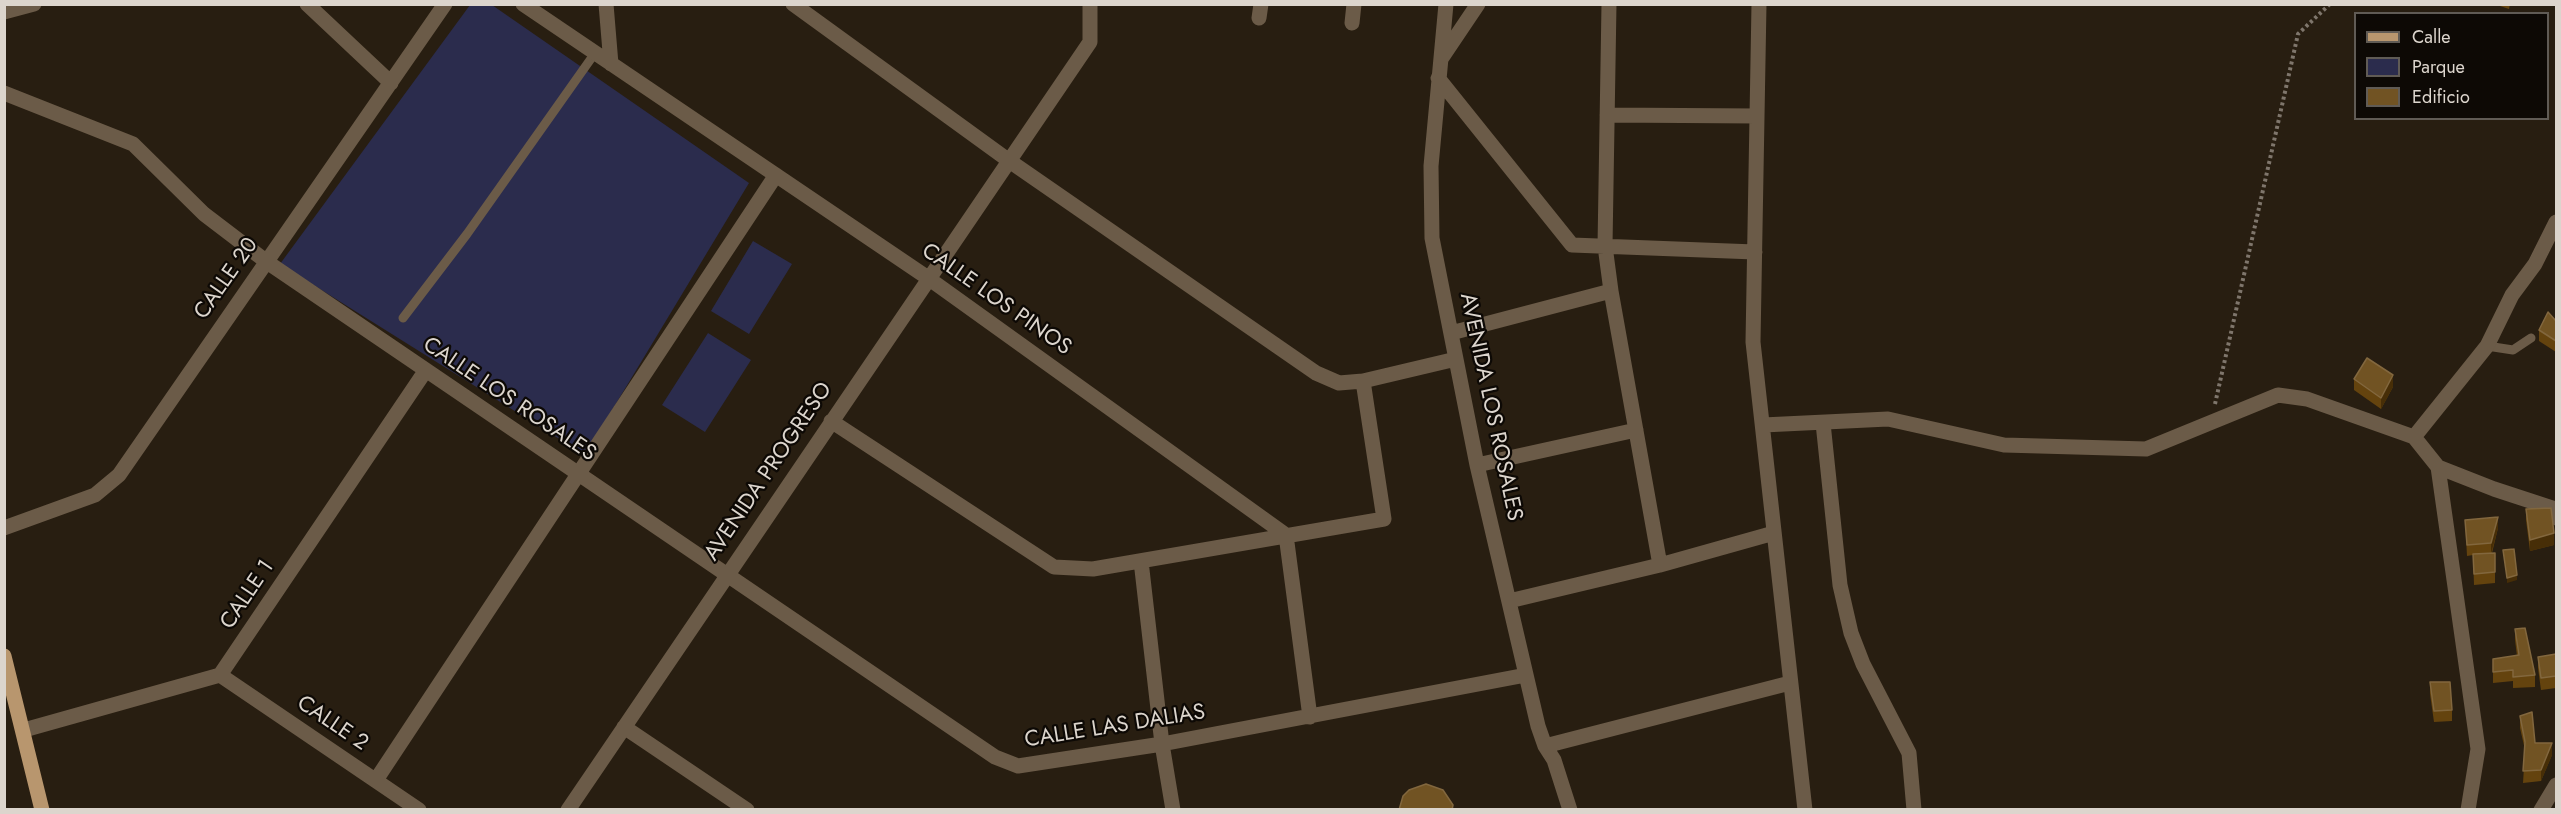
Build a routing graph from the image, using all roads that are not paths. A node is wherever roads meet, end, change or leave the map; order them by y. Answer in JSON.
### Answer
{"nodes":[{"id":1,"x":34,"y":4,"type":"edge"},
{"id":2,"x":307,"y":4,"type":"edge"},
{"id":3,"x":445,"y":4,"type":"edge"},
{"id":4,"x":523,"y":4,"type":"edge"},
{"id":5,"x":606,"y":4,"type":"edge"},
{"id":6,"x":793,"y":4,"type":"edge"},
{"id":7,"x":1090,"y":4,"type":"edge"},
{"id":8,"x":1354,"y":4,"type":"edge"},
{"id":9,"x":1446,"y":4,"type":"edge"},
{"id":10,"x":1478,"y":4,"type":"edge"},
{"id":11,"x":1608,"y":4,"type":"edge"},
{"id":12,"x":1758,"y":4,"type":"edge"},
{"id":13,"x":4,"y":12,"type":"edge"},
{"id":14,"x":1352,"y":23,"type":"dead end"},
{"id":15,"x":595,"y":53,"type":"junction"},
{"id":16,"x":1439,"y":61,"type":"junction"},
{"id":17,"x":611,"y":64,"type":"junction"},
{"id":18,"x":1438,"y":78,"type":"junction"},
{"id":19,"x":391,"y":83,"type":"junction"},
{"id":20,"x":4,"y":93,"type":"edge"},
{"id":21,"x":1607,"y":115,"type":"junction"},
{"id":22,"x":1758,"y":116,"type":"junction"},
{"id":23,"x":1008,"y":160,"type":"junction"},
{"id":24,"x":776,"y":175,"type":"junction"},
{"id":25,"x":2556,"y":222,"type":"edge"},
{"id":26,"x":1605,"y":246,"type":"junction"},
{"id":27,"x":1755,"y":252,"type":"junction"},
{"id":28,"x":267,"y":262,"type":"junction"},
{"id":29,"x":928,"y":278,"type":"junction"},
{"id":30,"x":1611,"y":291,"type":"junction"},
{"id":31,"x":403,"y":318,"type":"dead end"},
{"id":32,"x":1451,"y":333,"type":"junction"},
{"id":33,"x":2531,"y":338,"type":"dead end"},
{"id":34,"x":2487,"y":346,"type":"junction"},
{"id":35,"x":1456,"y":360,"type":"junction"},
{"id":36,"x":426,"y":370,"type":"junction"},
{"id":37,"x":1363,"y":381,"type":"junction"},
{"id":38,"x":831,"y":421,"type":"junction"},
{"id":39,"x":1823,"y":423,"type":"junction"},
{"id":40,"x":1763,"y":425,"type":"junction"},
{"id":41,"x":1636,"y":430,"type":"junction"},
{"id":42,"x":2414,"y":437,"type":"junction"},
{"id":43,"x":1477,"y":465,"type":"junction"},
{"id":44,"x":2438,"y":467,"type":"junction"},
{"id":45,"x":578,"y":474,"type":"junction"},
{"id":46,"x":2556,"y":518,"type":"edge"},
{"id":47,"x":4,"y":528,"type":"edge"},
{"id":48,"x":1774,"y":533,"type":"junction"},
{"id":49,"x":1286,"y":535,"type":"junction"},
{"id":50,"x":1141,"y":561,"type":"junction"},
{"id":51,"x":1660,"y":565,"type":"junction"},
{"id":52,"x":727,"y":575,"type":"junction"},
{"id":53,"x":1509,"y":601,"type":"junction"},
{"id":54,"x":4,"y":656,"type":"edge"},
{"id":55,"x":220,"y":675,"type":"junction"},
{"id":56,"x":1526,"y":675,"type":"junction"},
{"id":57,"x":1790,"y":683,"type":"junction"},
{"id":58,"x":1310,"y":717,"type":"junction"},
{"id":59,"x":624,"y":727,"type":"junction"},
{"id":60,"x":24,"y":730,"type":"junction"},
{"id":61,"x":1162,"y":744,"type":"junction"},
{"id":62,"x":1545,"y":746,"type":"junction"},
{"id":63,"x":376,"y":780,"type":"junction"},
{"id":64,"x":2556,"y":785,"type":"edge"},
{"id":65,"x":415,"y":808,"type":"edge"},
{"id":66,"x":42,"y":810,"type":"edge"},
{"id":67,"x":568,"y":810,"type":"edge"},
{"id":68,"x":747,"y":810,"type":"edge"},
{"id":69,"x":1173,"y":810,"type":"edge"},
{"id":70,"x":1570,"y":810,"type":"edge"},
{"id":71,"x":1805,"y":810,"type":"edge"},
{"id":72,"x":1914,"y":810,"type":"edge"},
{"id":73,"x":2468,"y":810,"type":"edge"},
{"id":74,"x":2541,"y":810,"type":"edge"}],
"edges":[{"from":1,"to":13,"type":"street"},
{"from":2,"to":19,"type":"street"},
{"from":3,"to":19,"type":"street","name":"CALLE 20"},
{"from":4,"to":15,"type":"street","name":"CALLE LOS PINOS"},
{"from":5,"to":17,"type":"street"},
{"from":6,"to":23,"type":"street"},
{"from":7,"to":23,"type":"street","name":"AVENIDA PROGRESO"},
{"from":8,"to":14,"type":"street"},
{"from":9,"to":16,"type":"street","name":"AVENIDA LOS ROSALES"},
{"from":10,"to":16,"type":"street"},
{"from":11,"to":21,"type":"street"},
{"from":12,"to":22,"type":"street"},
{"from":15,"to":17,"type":"street","name":"CALLE LOS PINOS"},
{"from":15,"to":31,"type":"lane"},
{"from":16,"to":18,"type":"street","name":"AVENIDA LOS ROSALES"},
{"from":17,"to":24,"type":"street","name":"CALLE LOS PINOS"},
{"from":18,"to":26,"type":"street"},
{"from":18,"to":32,"type":"street","name":"AVENIDA LOS ROSALES"},
{"from":19,"to":28,"type":"street","name":"CALLE 20"},
{"from":20,"to":28,"type":"street","name":"CALLE LOS ROSALES"},
{"from":21,"to":22,"type":"street"},
{"from":21,"to":26,"type":"street"},
{"from":22,"to":27,"type":"street"},
{"from":23,"to":29,"type":"street","name":"AVENIDA PROGRESO"},
{"from":23,"to":37,"type":"street"},
{"from":24,"to":29,"type":"street","name":"CALLE LOS PINOS"},
{"from":24,"to":45,"type":"street"},
{"from":25,"to":34,"type":"street"},
{"from":26,"to":27,"type":"street"},
{"from":26,"to":30,"type":"street"},
{"from":27,"to":40,"type":"street"},
{"from":28,"to":36,"type":"street","name":"CALLE LOS ROSALES"},
{"from":28,"to":47,"type":"street","name":"CALLE 20"},
{"from":29,"to":38,"type":"street","name":"AVENIDA PROGRESO"},
{"from":29,"to":49,"type":"street","name":"CALLE LOS PINOS"},
{"from":30,"to":32,"type":"street"},
{"from":30,"to":41,"type":"street"},
{"from":32,"to":35,"type":"street","name":"AVENIDA LOS ROSALES"},
{"from":33,"to":34,"type":"lane"},
{"from":34,"to":42,"type":"street"},
{"from":35,"to":37,"type":"street"},
{"from":35,"to":43,"type":"street","name":"AVENIDA LOS ROSALES"},
{"from":36,"to":45,"type":"street","name":"CALLE LOS ROSALES"},
{"from":36,"to":55,"type":"street","name":"CALLE 1"},
{"from":37,"to":49,"type":"street"},
{"from":38,"to":50,"type":"street"},
{"from":38,"to":52,"type":"street","name":"AVENIDA PROGRESO"},
{"from":39,"to":40,"type":"street"},
{"from":39,"to":42,"type":"street"},
{"from":39,"to":72,"type":"street"},
{"from":40,"to":48,"type":"street"},
{"from":41,"to":43,"type":"street"},
{"from":41,"to":51,"type":"street"},
{"from":42,"to":44,"type":"street"},
{"from":43,"to":53,"type":"street","name":"AVENIDA LOS ROSALES"},
{"from":44,"to":46,"type":"street"},
{"from":44,"to":73,"type":"street"},
{"from":45,"to":52,"type":"street","name":"CALLE LOS ROSALES"},
{"from":45,"to":63,"type":"street"},
{"from":48,"to":51,"type":"street"},
{"from":48,"to":57,"type":"street"},
{"from":49,"to":50,"type":"street"},
{"from":49,"to":58,"type":"street"},
{"from":50,"to":61,"type":"street"},
{"from":51,"to":53,"type":"street"},
{"from":52,"to":59,"type":"street","name":"AVENIDA PROGRESO"},
{"from":52,"to":61,"type":"street","name":"CALLE LAS DALIAS"},
{"from":53,"to":56,"type":"street","name":"AVENIDA LOS ROSALES"},
{"from":54,"to":60,"type":"main road"},
{"from":55,"to":60,"type":"street"},
{"from":55,"to":63,"type":"street","name":"CALLE 2"},
{"from":56,"to":58,"type":"street","name":"CALLE LAS DALIAS"},
{"from":56,"to":62,"type":"street","name":"AVENIDA LOS ROSALES"},
{"from":57,"to":62,"type":"street"},
{"from":57,"to":71,"type":"street"},
{"from":58,"to":61,"type":"street","name":"CALLE LAS DALIAS"},
{"from":59,"to":67,"type":"street","name":"AVENIDA PROGRESO"},
{"from":59,"to":68,"type":"street"},
{"from":60,"to":66,"type":"main road"},
{"from":61,"to":69,"type":"street"},
{"from":62,"to":70,"type":"street","name":"AVENIDA LOS ROSALES"},
{"from":63,"to":65,"type":"street","name":"CALLE 2"},
{"from":64,"to":74,"type":"street"}]}
